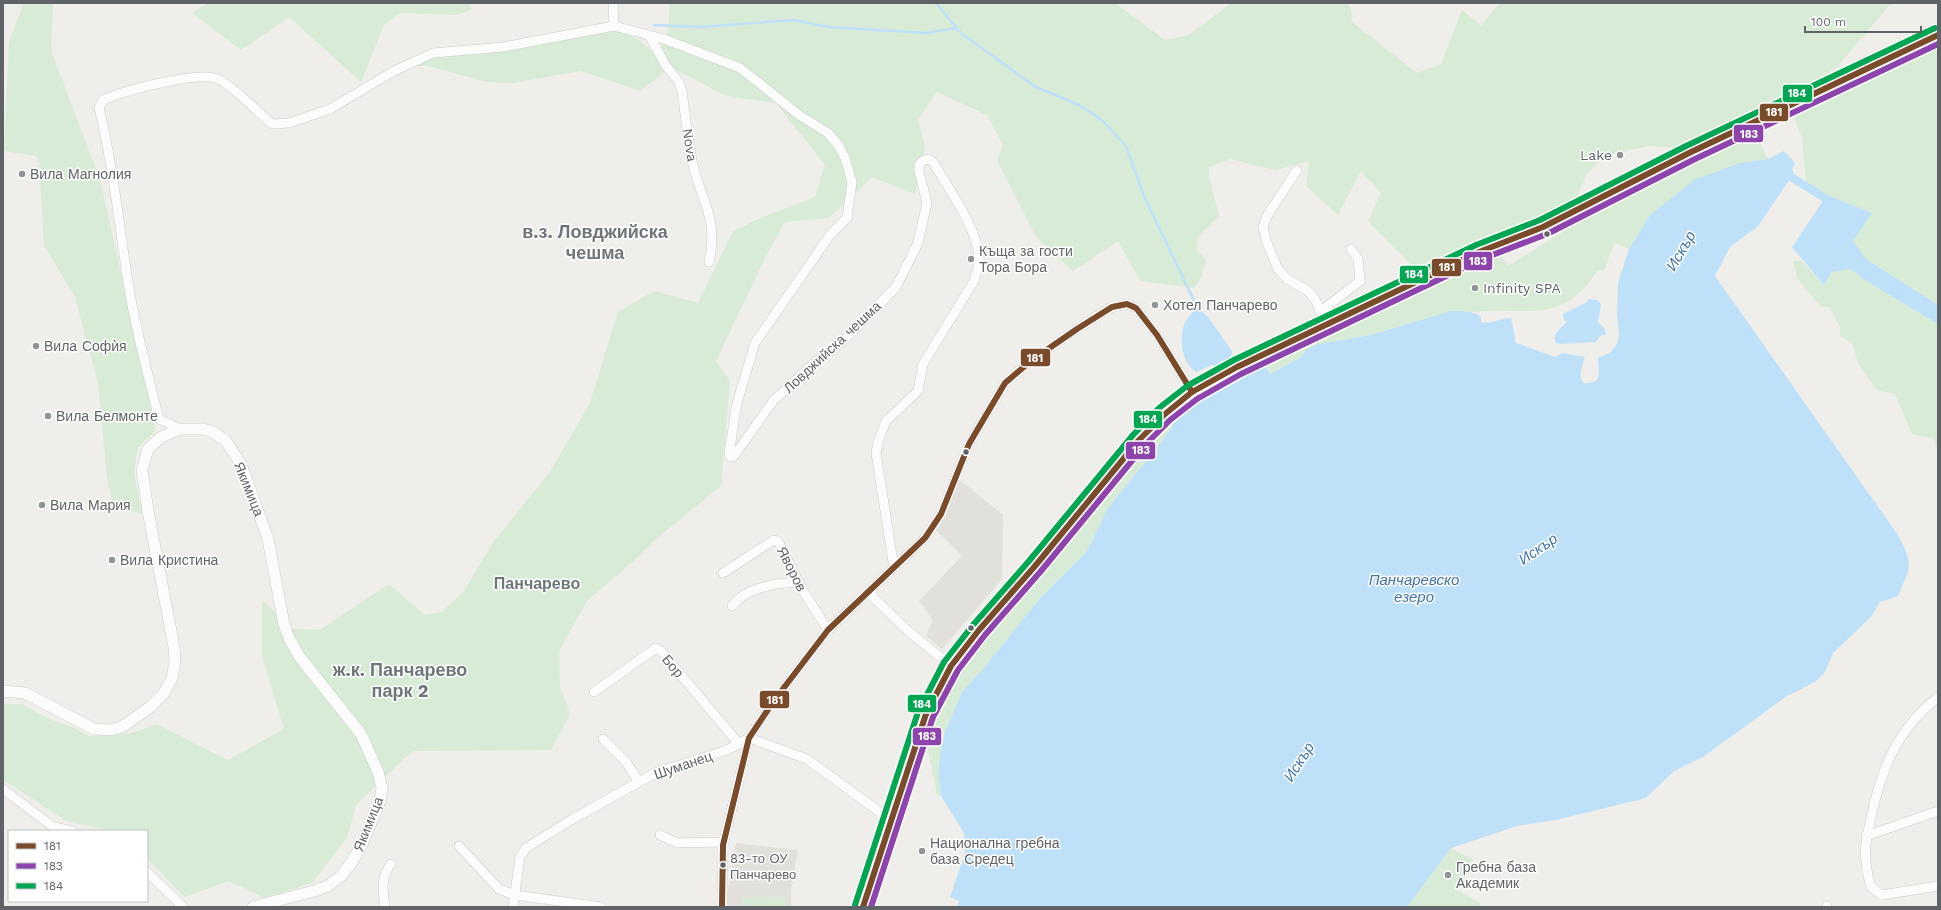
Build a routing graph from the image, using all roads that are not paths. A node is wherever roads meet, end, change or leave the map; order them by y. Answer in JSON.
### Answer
{"nodes":[{"id":1,"x":613,"y":3,"type":"edge"},
{"id":2,"x":614,"y":26,"type":"junction"},
{"id":3,"x":648,"y":35,"type":"junction"},
{"id":4,"x":1938,"y":35,"type":"edge"},
{"id":5,"x":1297,"y":170,"type":"dead end"},
{"id":6,"x":1351,"y":249,"type":"dead end"},
{"id":7,"x":709,"y":262,"type":"dead end"},
{"id":8,"x":1321,"y":311,"type":"junction"},
{"id":9,"x":1326,"y":325,"type":"junction"},
{"id":10,"x":1192,"y":392,"type":"junction"},
{"id":11,"x":180,"y":429,"type":"junction"},
{"id":12,"x":894,"y":568,"type":"junction"},
{"id":13,"x":723,"y":572,"type":"dead end"},
{"id":14,"x":798,"y":582,"type":"junction"},
{"id":15,"x":869,"y":593,"type":"junction"},
{"id":16,"x":732,"y":606,"type":"dead end"},
{"id":17,"x":828,"y":630,"type":"junction"},
{"id":18,"x":951,"y":666,"type":"junction"},
{"id":19,"x":3,"y":691,"type":"edge"},
{"id":20,"x":594,"y":692,"type":"dead end"},
{"id":21,"x":1938,"y":697,"type":"edge"},
{"id":22,"x":603,"y":738,"type":"dead end"},
{"id":23,"x":749,"y":738,"type":"junction"},
{"id":24,"x":739,"y":744,"type":"junction"},
{"id":25,"x":639,"y":782,"type":"junction"},
{"id":26,"x":3,"y":789,"type":"edge"},
{"id":27,"x":1938,"y":812,"type":"edge"},
{"id":28,"x":892,"y":821,"type":"junction"},
{"id":29,"x":68,"y":830,"type":"edge"},
{"id":30,"x":660,"y":835,"type":"dead end"},
{"id":31,"x":1866,"y":836,"type":"junction"},
{"id":32,"x":723,"y":845,"type":"junction"},
{"id":33,"x":459,"y":846,"type":"dead end"},
{"id":34,"x":391,"y":864,"type":"dead end"},
{"id":35,"x":148,"y":873,"type":"edge"},
{"id":36,"x":1938,"y":886,"type":"edge"},
{"id":37,"x":515,"y":895,"type":"junction"},
{"id":38,"x":183,"y":907,"type":"edge"},
{"id":39,"x":253,"y":907,"type":"edge"},
{"id":40,"x":385,"y":907,"type":"edge"},
{"id":41,"x":513,"y":907,"type":"edge"},
{"id":42,"x":601,"y":907,"type":"edge"},
{"id":43,"x":722,"y":907,"type":"edge"},
{"id":44,"x":863,"y":907,"type":"edge"}],
"edges":[{"from":1,"to":2,"type":"street"},
{"from":2,"to":3,"type":"street"},
{"from":2,"to":11,"type":"street"},
{"from":3,"to":7,"type":"street","name":"Nova"},
{"from":3,"to":12,"type":"street","name":"Ловджийска чешма"},
{"from":4,"to":9,"type":"main road"},
{"from":5,"to":8,"type":"street"},
{"from":6,"to":8,"type":"street"},
{"from":8,"to":9,"type":"street"},
{"from":9,"to":10,"type":"main road"},
{"from":10,"to":12,"type":"street"},
{"from":10,"to":18,"type":"main road"},
{"from":11,"to":19,"type":"street","name":"Якимица"},
{"from":11,"to":39,"type":"street","name":"Якимица"},
{"from":12,"to":15,"type":"street"},
{"from":13,"to":14,"type":"street","name":"Яворов"},
{"from":14,"to":16,"type":"street"},
{"from":14,"to":17,"type":"street","name":"Яворов"},
{"from":15,"to":17,"type":"street"},
{"from":15,"to":18,"type":"street"},
{"from":17,"to":23,"type":"street"},
{"from":18,"to":28,"type":"main road"},
{"from":20,"to":24,"type":"street","name":"Бор"},
{"from":21,"to":31,"type":"street"},
{"from":22,"to":25,"type":"street"},
{"from":23,"to":24,"type":"street","name":"Шуманец"},
{"from":23,"to":28,"type":"street"},
{"from":23,"to":32,"type":"street"},
{"from":24,"to":25,"type":"street","name":"Шуманец"},
{"from":25,"to":37,"type":"street","name":"Шуманец"},
{"from":26,"to":29,"type":"street"},
{"from":27,"to":31,"type":"street"},
{"from":28,"to":44,"type":"main road"},
{"from":30,"to":32,"type":"street"},
{"from":31,"to":36,"type":"street"},
{"from":32,"to":43,"type":"street"},
{"from":33,"to":37,"type":"street"},
{"from":34,"to":40,"type":"street"},
{"from":35,"to":38,"type":"street"},
{"from":37,"to":41,"type":"street","name":"Шуманец"},
{"from":37,"to":42,"type":"street"}]}
